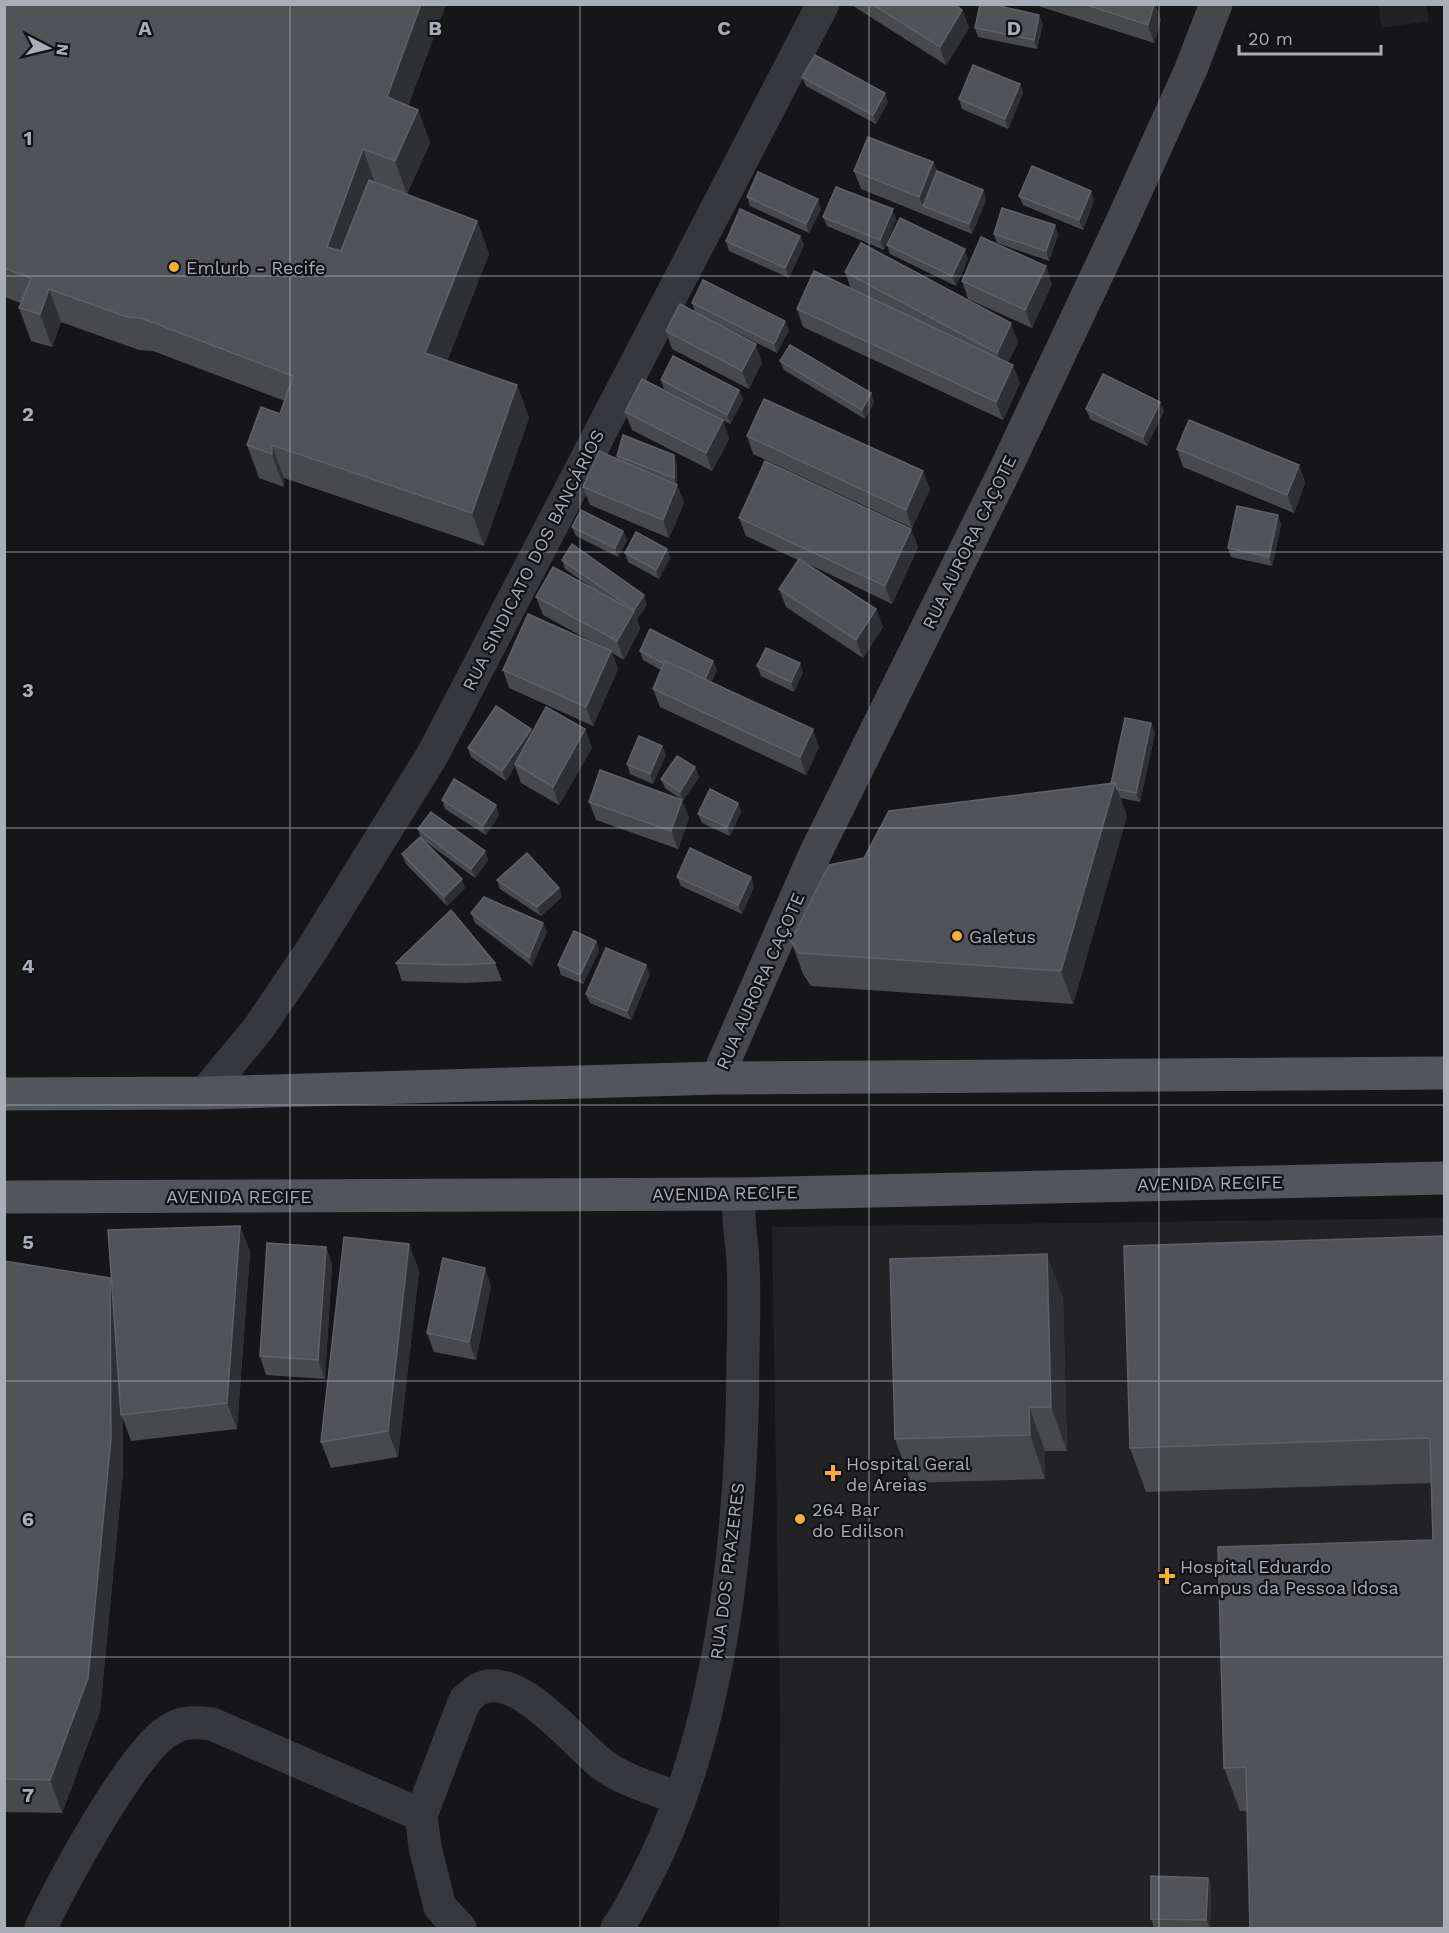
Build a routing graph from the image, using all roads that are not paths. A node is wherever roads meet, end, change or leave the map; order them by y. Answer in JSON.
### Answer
{"nodes":[{"id":1,"x":823,"y":4,"type":"edge"},
{"id":2,"x":1216,"y":4,"type":"edge"},
{"id":3,"x":1444,"y":1073,"type":"edge"},
{"id":4,"x":717,"y":1078,"type":"junction"},
{"id":5,"x":205,"y":1093,"type":"junction"},
{"id":6,"x":4,"y":1094,"type":"edge"},
{"id":7,"x":1444,"y":1178,"type":"edge"},
{"id":8,"x":740,"y":1194,"type":"junction"},
{"id":9,"x":4,"y":1197,"type":"edge"},
{"id":10,"x":679,"y":1798,"type":"junction"},
{"id":11,"x":421,"y":1815,"type":"junction"},
{"id":12,"x":41,"y":1929,"type":"edge"},
{"id":13,"x":460,"y":1929,"type":"edge"},
{"id":14,"x":617,"y":1929,"type":"edge"}],
"edges":[{"from":1,"to":5,"type":"street","name":"RUA SINDICATO DOS BANCÁRIOS"},
{"from":2,"to":4,"type":"main road","name":"RUA AURORA CAÇOTE"},
{"from":3,"to":4,"type":"main road"},
{"from":4,"to":5,"type":"main road"},
{"from":5,"to":6,"type":"main road"},
{"from":7,"to":8,"type":"main road","name":"AVENIDA RECIFE"},
{"from":8,"to":9,"type":"main road","name":"AVENIDA RECIFE"},
{"from":8,"to":10,"type":"street","name":"RUA DOS PRAZERES"},
{"from":10,"to":11,"type":"street"},
{"from":10,"to":14,"type":"street","name":"RUA DOS PRAZERES"},
{"from":11,"to":12,"type":"street"},
{"from":11,"to":13,"type":"street"}]}
